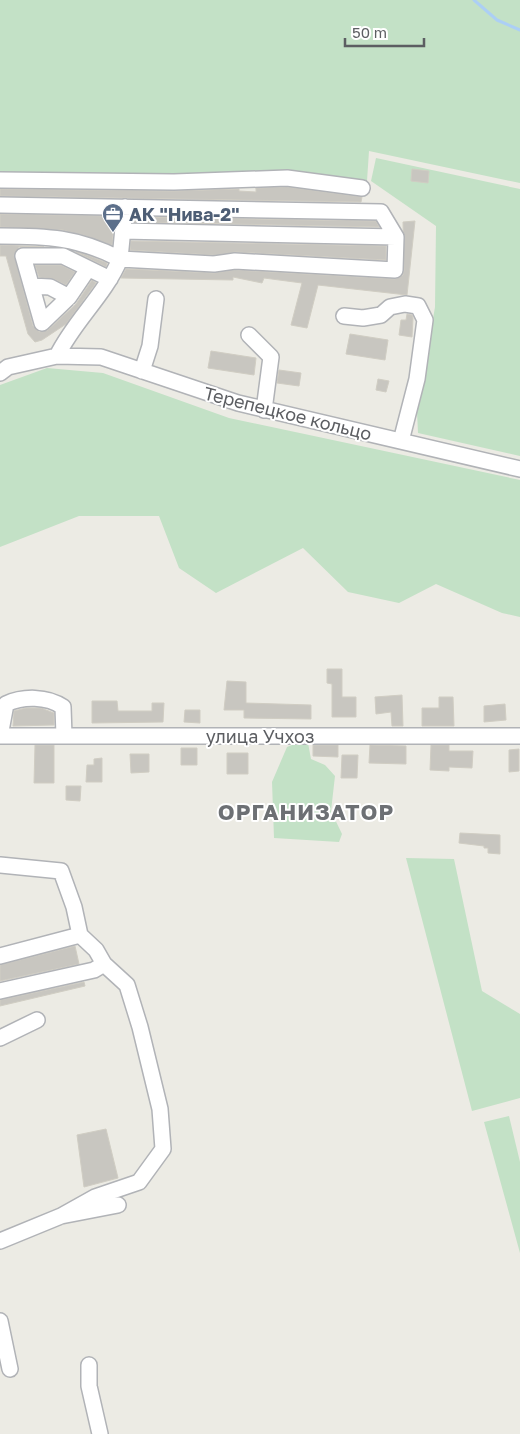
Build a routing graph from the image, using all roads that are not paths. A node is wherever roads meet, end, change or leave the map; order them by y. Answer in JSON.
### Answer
{"nodes":[{"id":1,"x":0,"y":180,"type":"edge"},
{"id":2,"x":362,"y":188,"type":"dead end"},
{"id":3,"x":0,"y":205,"type":"edge"},
{"id":4,"x":125,"y":207,"type":"junction"},
{"id":5,"x":123,"y":231,"type":"junction"},
{"id":6,"x":0,"y":236,"type":"edge"},
{"id":7,"x":396,"y":237,"type":"junction"},
{"id":8,"x":120,"y":259,"type":"junction"},
{"id":9,"x":88,"y":269,"type":"junction"},
{"id":10,"x":110,"y":279,"type":"junction"},
{"id":11,"x":32,"y":286,"type":"junction"},
{"id":12,"x":69,"y":297,"type":"junction"},
{"id":13,"x":156,"y":299,"type":"dead end"},
{"id":14,"x":344,"y":316,"type":"dead end"},
{"id":15,"x":248,"y":335,"type":"dead end"},
{"id":16,"x":57,"y":356,"type":"junction"},
{"id":17,"x":142,"y":371,"type":"junction"},
{"id":18,"x":0,"y":372,"type":"edge"},
{"id":19,"x":264,"y":410,"type":"junction"},
{"id":20,"x":401,"y":441,"type":"junction"},
{"id":21,"x":520,"y":469,"type":"edge"},
{"id":22,"x":0,"y":736,"type":"edge"},
{"id":23,"x":64,"y":736,"type":"junction"},
{"id":24,"x":520,"y":736,"type":"edge"},
{"id":25,"x":0,"y":865,"type":"edge"},
{"id":26,"x":80,"y":935,"type":"junction"},
{"id":27,"x":0,"y":956,"type":"edge"},
{"id":28,"x":104,"y":964,"type":"junction"},
{"id":29,"x":0,"y":991,"type":"edge"},
{"id":30,"x":37,"y":1020,"type":"dead end"},
{"id":31,"x":0,"y":1038,"type":"edge"},
{"id":32,"x":118,"y":1205,"type":"dead end"},
{"id":33,"x":62,"y":1216,"type":"junction"},
{"id":34,"x":4,"y":1240,"type":"edge"},
{"id":35,"x":0,"y":1321,"type":"edge"},
{"id":36,"x":89,"y":1365,"type":"dead end"},
{"id":37,"x":10,"y":1369,"type":"dead end"},
{"id":38,"x":100,"y":1434,"type":"edge"}],
"edges":[{"from":1,"to":2,"type":"street"},
{"from":3,"to":4,"type":"street"},
{"from":4,"to":5,"type":"street"},
{"from":4,"to":7,"type":"street"},
{"from":5,"to":7,"type":"street"},
{"from":5,"to":8,"type":"street"},
{"from":6,"to":8,"type":"street"},
{"from":7,"to":8,"type":"street"},
{"from":8,"to":10,"type":"street"},
{"from":9,"to":10,"type":"street"},
{"from":9,"to":11,"type":"street"},
{"from":9,"to":12,"type":"street"},
{"from":10,"to":16,"type":"street"},
{"from":11,"to":12,"type":"street"},
{"from":11,"to":12,"type":"street"},
{"from":13,"to":17,"type":"street"},
{"from":14,"to":20,"type":"street"},
{"from":15,"to":19,"type":"street"},
{"from":16,"to":17,"type":"street","name":"Терепецкое кольцо"},
{"from":16,"to":18,"type":"street","name":"Терепецкое кольцо"},
{"from":17,"to":19,"type":"street","name":"Терепецкое кольцо"},
{"from":19,"to":20,"type":"street","name":"Терепецкое кольцо"},
{"from":20,"to":21,"type":"street","name":"Терепецкое кольцо"},
{"from":22,"to":23,"type":"street","name":"улица Учхоз"},
{"from":22,"to":23,"type":"street"},
{"from":23,"to":24,"type":"street","name":"улица Учхоз"},
{"from":25,"to":26,"type":"street"},
{"from":26,"to":27,"type":"street"},
{"from":26,"to":28,"type":"street"},
{"from":28,"to":29,"type":"street"},
{"from":28,"to":33,"type":"street"},
{"from":30,"to":31,"type":"street"},
{"from":32,"to":33,"type":"street"},
{"from":33,"to":34,"type":"street"},
{"from":35,"to":37,"type":"street"},
{"from":36,"to":38,"type":"street"}]}
